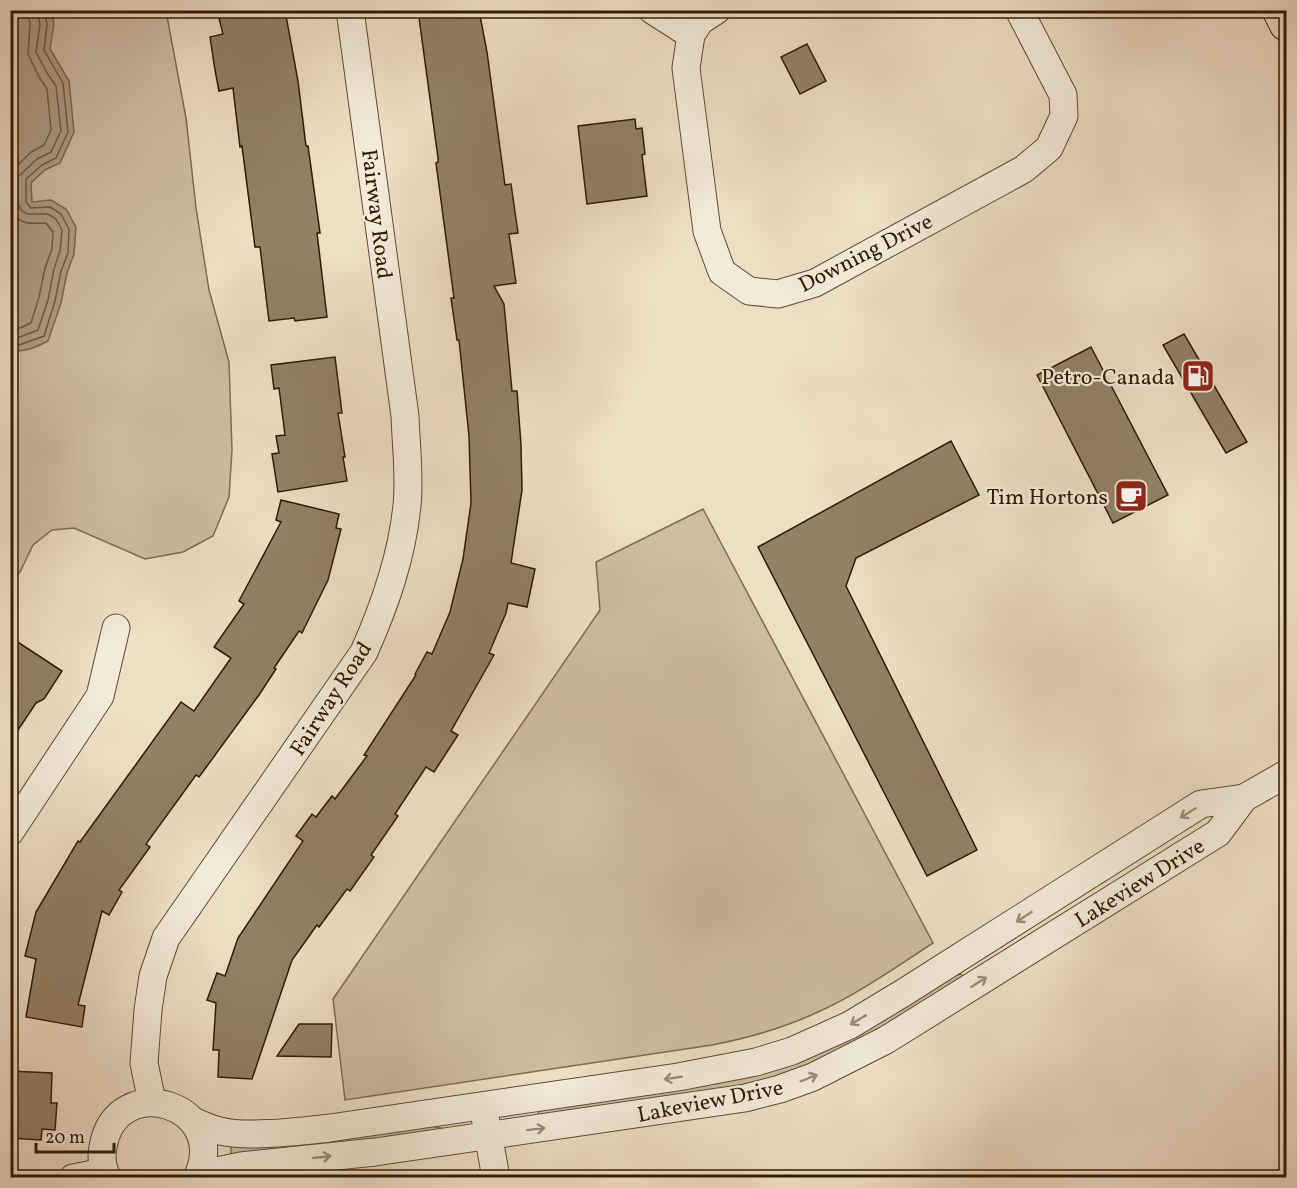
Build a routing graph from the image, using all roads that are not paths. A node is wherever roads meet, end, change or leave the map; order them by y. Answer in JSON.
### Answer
{"nodes":[{"id":1,"x":350,"y":10,"type":"edge"},
{"id":2,"x":652,"y":10,"type":"edge"},
{"id":3,"x":717,"y":10,"type":"edge"},
{"id":4,"x":1019,"y":10,"type":"edge"},
{"id":5,"x":1279,"y":10,"type":"edge"},
{"id":6,"x":1287,"y":24,"type":"edge"},
{"id":7,"x":692,"y":35,"type":"junction"},
{"id":8,"x":116,"y":628,"type":"dead end"},
{"id":9,"x":1287,"y":774,"type":"edge"},
{"id":10,"x":1244,"y":798,"type":"junction"},
{"id":11,"x":10,"y":832,"type":"edge"},
{"id":12,"x":152,"y":1102,"type":"junction"},
{"id":13,"x":484,"y":1107,"type":"junction"},
{"id":14,"x":193,"y":1121,"type":"junction"},
{"id":15,"x":488,"y":1135,"type":"junction"},
{"id":16,"x":106,"y":1175,"type":"edge"},
{"id":17,"x":73,"y":1178,"type":"edge"},
{"id":18,"x":197,"y":1178,"type":"edge"},
{"id":19,"x":203,"y":1178,"type":"edge"},
{"id":20,"x":496,"y":1178,"type":"edge"}],
"edges":[{"from":1,"to":12,"type":"street","name":"Fairway Road"},
{"from":2,"to":7,"type":"street"},
{"from":3,"to":7,"type":"street"},
{"from":4,"to":7,"type":"street","name":"Downing Drive"},
{"from":5,"to":6,"type":"main road"},
{"from":8,"to":11,"type":"street"},
{"from":9,"to":10,"type":"street","name":"Lakeview Drive"},
{"from":10,"to":13,"type":"street","name":"Lakeview Drive","one_way":true},
{"from":15,"to":10,"type":"street","name":"Lakeview Drive","one_way":true},
{"from":12,"to":14,"type":"street","name":"Lakeview Drive"},
{"from":12,"to":16,"type":"street"},
{"from":13,"to":14,"type":"street","name":"Lakeview Drive"},
{"from":13,"to":15,"type":"street"},
{"from":14,"to":18,"type":"street"},
{"from":19,"to":15,"type":"street","name":"Lakeview Drive","one_way":true},
{"from":15,"to":20,"type":"street"},
{"from":16,"to":17,"type":"street"}]}
